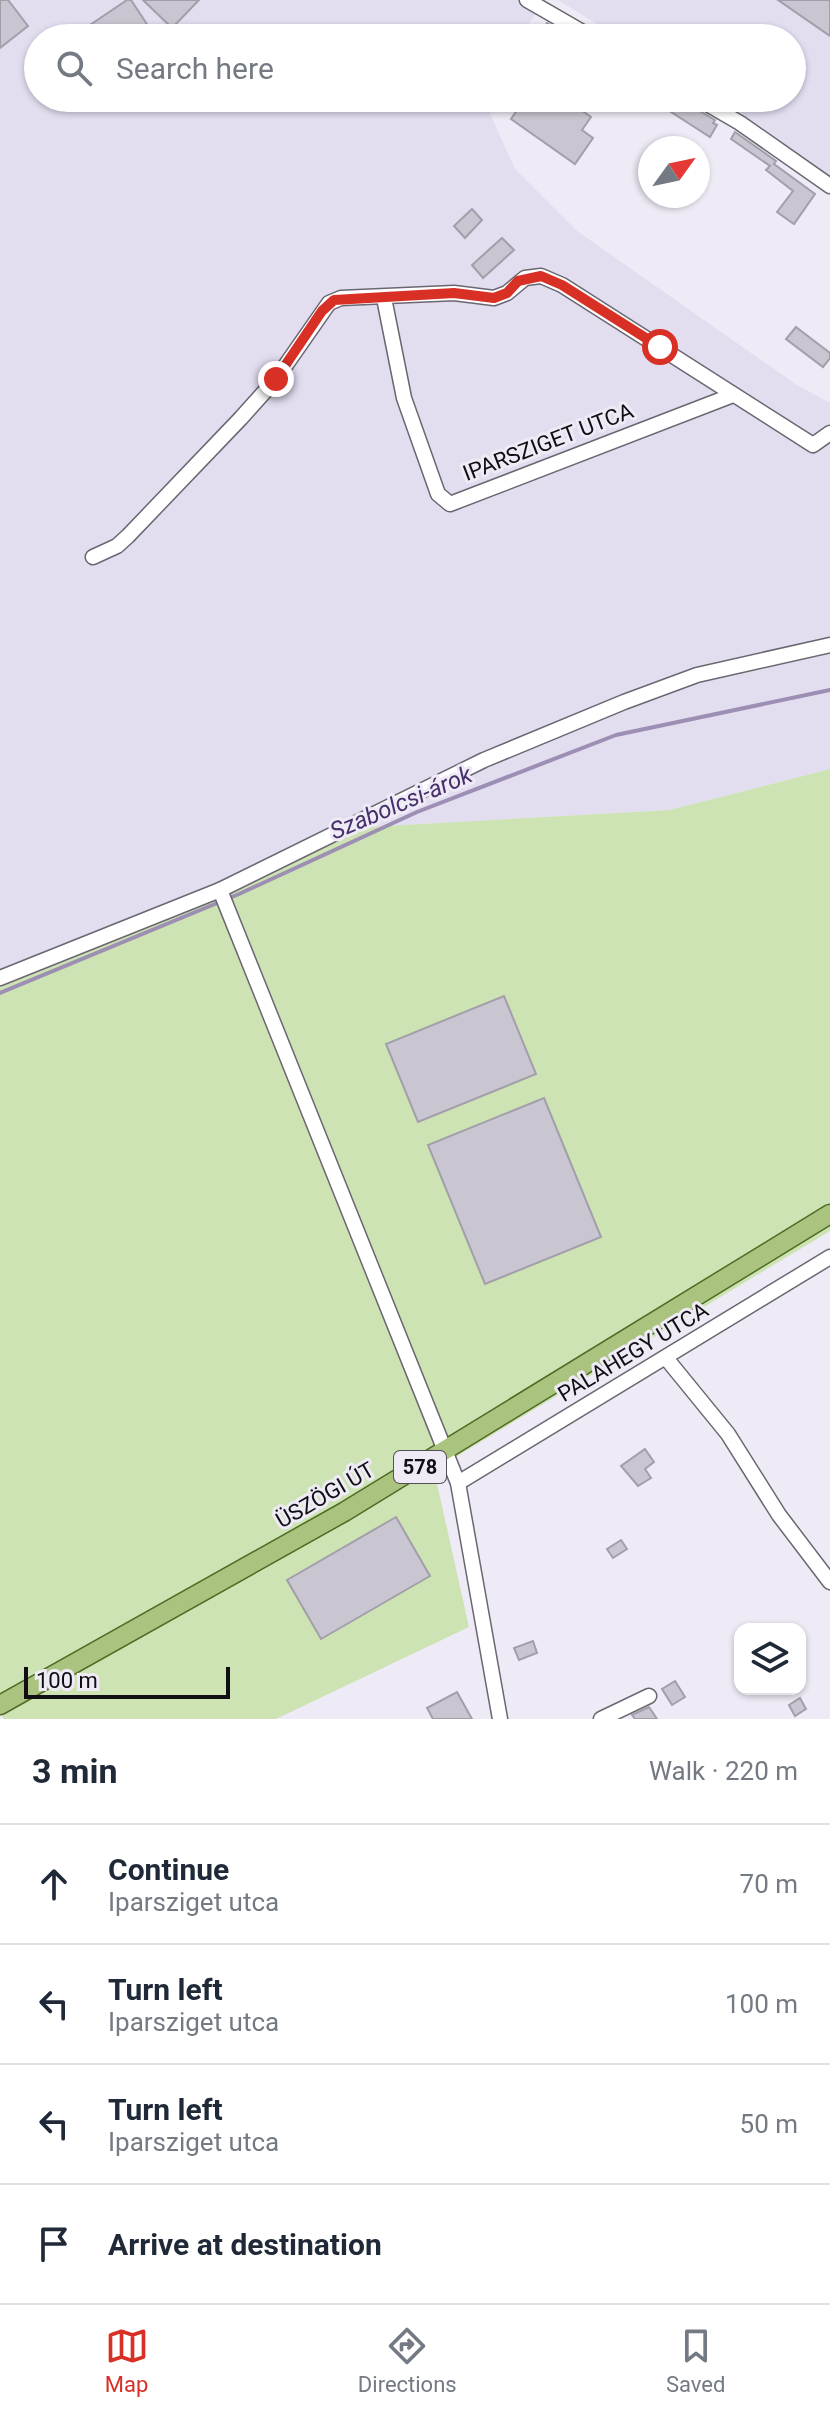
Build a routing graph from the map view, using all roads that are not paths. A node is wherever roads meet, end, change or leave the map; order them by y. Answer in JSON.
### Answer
{"nodes":[{"id":1,"x":527,"y":0,"type":"edge"},
{"id":2,"x":569,"y":24,"type":"edge"},
{"id":3,"x":721,"y":112,"type":"edge"},
{"id":4,"x":830,"y":186,"type":"edge"},
{"id":5,"x":384,"y":298,"type":"junction"},
{"id":6,"x":733,"y":395,"type":"junction"},
{"id":7,"x":826,"y":436,"type":"edge"},
{"id":8,"x":93,"y":557,"type":"dead end"},
{"id":9,"x":830,"y":645,"type":"edge"},
{"id":10,"x":223,"y":897,"type":"junction"},
{"id":11,"x":0,"y":978,"type":"edge"},
{"id":12,"x":830,"y":1214,"type":"edge"},
{"id":13,"x":830,"y":1257,"type":"edge"},
{"id":14,"x":666,"y":1358,"type":"junction"},
{"id":15,"x":446,"y":1451,"type":"junction"},
{"id":16,"x":458,"y":1483,"type":"junction"},
{"id":17,"x":830,"y":1582,"type":"edge"},
{"id":18,"x":649,"y":1696,"type":"dead end"},
{"id":19,"x":0,"y":1705,"type":"edge"},
{"id":20,"x":500,"y":1719,"type":"edge"},
{"id":21,"x":601,"y":1719,"type":"edge"}],
"edges":[{"from":1,"to":2,"type":"street"},
{"from":3,"to":4,"type":"street"},
{"from":5,"to":6,"type":"street"},
{"from":5,"to":6,"type":"street","name":"IPARSZIGET UTCA"},
{"from":5,"to":8,"type":"street"},
{"from":6,"to":7,"type":"street"},
{"from":9,"to":10,"type":"street"},
{"from":10,"to":11,"type":"street"},
{"from":10,"to":15,"type":"street"},
{"from":12,"to":15,"type":"main road","name":"ÜSZÖGI ÚT","number":"578"},
{"from":13,"to":14,"type":"street","name":"PALAHEGY UTCA"},
{"from":14,"to":16,"type":"street","name":"PALAHEGY UTCA"},
{"from":14,"to":17,"type":"street"},
{"from":15,"to":16,"type":"street"},
{"from":15,"to":19,"type":"main road","name":"ÜSZÖGI ÚT","number":"578"},
{"from":16,"to":20,"type":"street"},
{"from":18,"to":21,"type":"street"}]}
